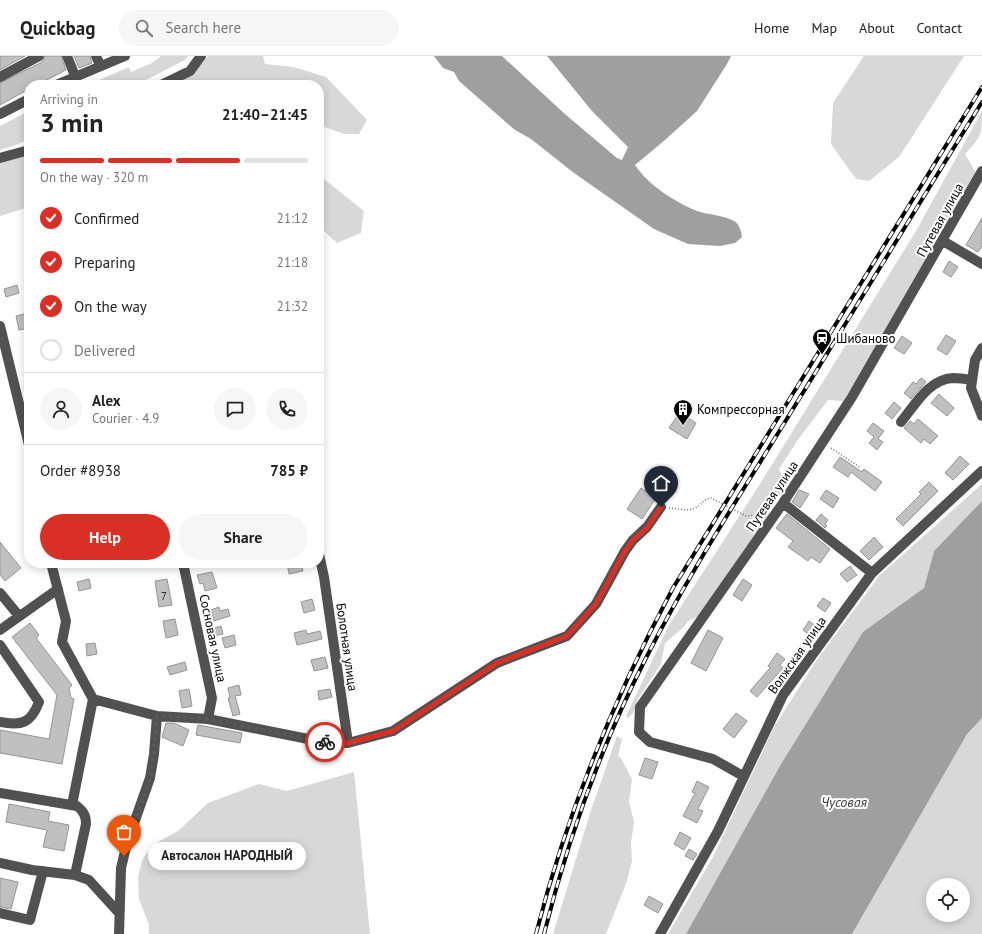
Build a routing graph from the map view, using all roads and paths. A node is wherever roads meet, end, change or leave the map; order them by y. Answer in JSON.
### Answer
{"nodes":[{"id":1,"x":39,"y":56,"type":"edge"},
{"id":2,"x":67,"y":56,"type":"edge"},
{"id":3,"x":125,"y":56,"type":"edge"},
{"id":4,"x":201,"y":56,"type":"edge"},
{"id":5,"x":98,"y":61,"type":"edge"},
{"id":6,"x":75,"y":76,"type":"junction"},
{"id":7,"x":0,"y":77,"type":"edge"},
{"id":8,"x":67,"y":80,"type":"edge"},
{"id":9,"x":171,"y":80,"type":"edge"},
{"id":10,"x":24,"y":102,"type":"edge"},
{"id":11,"x":0,"y":114,"type":"edge"},
{"id":12,"x":24,"y":151,"type":"edge"},
{"id":13,"x":0,"y":158,"type":"edge"},
{"id":14,"x":982,"y":171,"type":"edge"},
{"id":15,"x":944,"y":241,"type":"junction"},
{"id":16,"x":982,"y":264,"type":"edge"},
{"id":17,"x":0,"y":326,"type":"edge"},
{"id":18,"x":982,"y":348,"type":"edge"},
{"id":19,"x":972,"y":380,"type":"junction"},
{"id":20,"x":982,"y":416,"type":"edge"},
{"id":21,"x":901,"y":422,"type":"dead end"},
{"id":22,"x":24,"y":424,"type":"edge"},
{"id":23,"x":824,"y":442,"type":"junction"},
{"id":24,"x":861,"y":468,"type":"dead end"},
{"id":25,"x":982,"y":471,"type":"edge"},
{"id":26,"x":783,"y":503,"type":"junction"},
{"id":27,"x":661,"y":507,"type":"dead end"},
{"id":28,"x":678,"y":508,"type":"dead end"},
{"id":29,"x":777,"y":513,"type":"junction"},
{"id":30,"x":52,"y":568,"type":"edge"},
{"id":31,"x":184,"y":568,"type":"edge"},
{"id":32,"x":322,"y":568,"type":"edge"},
{"id":33,"x":872,"y":572,"type":"junction"},
{"id":34,"x":58,"y":589,"type":"junction"},
{"id":35,"x":0,"y":593,"type":"edge"},
{"id":36,"x":18,"y":616,"type":"junction"},
{"id":37,"x":0,"y":630,"type":"edge"},
{"id":38,"x":0,"y":645,"type":"edge"},
{"id":39,"x":93,"y":699,"type":"junction"},
{"id":40,"x":157,"y":716,"type":"junction"},
{"id":41,"x":208,"y":719,"type":"junction"},
{"id":42,"x":0,"y":722,"type":"edge"},
{"id":43,"x":348,"y":743,"type":"junction"},
{"id":44,"x":743,"y":776,"type":"junction"},
{"id":45,"x":0,"y":793,"type":"edge"},
{"id":46,"x":72,"y":805,"type":"junction"},
{"id":47,"x":0,"y":863,"type":"edge"},
{"id":48,"x":43,"y":871,"type":"junction"},
{"id":49,"x":75,"y":875,"type":"junction"},
{"id":50,"x":0,"y":913,"type":"edge"},
{"id":51,"x":119,"y":913,"type":"junction"},
{"id":52,"x":119,"y":934,"type":"edge"},
{"id":53,"x":660,"y":934,"type":"edge"}],
"edges":[{"from":1,"to":7,"type":"street"},
{"from":2,"to":6,"type":"street"},
{"from":3,"to":5,"type":"street"},
{"from":4,"to":9,"type":"street"},
{"from":5,"to":6,"type":"street"},
{"from":6,"to":8,"type":"street"},
{"from":10,"to":11,"type":"street"},
{"from":12,"to":13,"type":"street"},
{"from":14,"to":15,"type":"street","name":"Путевая улица"},
{"from":15,"to":16,"type":"street"},
{"from":15,"to":23,"type":"street","name":"Путевая улица"},
{"from":17,"to":22,"type":"street"},
{"from":18,"to":19,"type":"street"},
{"from":19,"to":20,"type":"street"},
{"from":19,"to":21,"type":"street"},
{"from":23,"to":24,"type":"path"},
{"from":23,"to":26,"type":"street","name":"Путевая улица"},
{"from":25,"to":33,"type":"street","name":"Волжская улица"},
{"from":26,"to":29,"type":"street","name":"Путевая улица"},
{"from":26,"to":33,"type":"street"},
{"from":27,"to":43,"type":"street"},
{"from":28,"to":29,"type":"path"},
{"from":29,"to":44,"type":"street","name":"Путевая улица"},
{"from":30,"to":34,"type":"street"},
{"from":31,"to":41,"type":"street","name":"Сосновая улица"},
{"from":32,"to":43,"type":"street","name":"Болотная улица"},
{"from":33,"to":44,"type":"street","name":"Волжская улица"},
{"from":34,"to":36,"type":"street"},
{"from":34,"to":39,"type":"street"},
{"from":35,"to":36,"type":"street"},
{"from":36,"to":37,"type":"street"},
{"from":38,"to":42,"type":"street"},
{"from":39,"to":40,"type":"street"},
{"from":39,"to":46,"type":"street"},
{"from":40,"to":41,"type":"street"},
{"from":40,"to":51,"type":"street"},
{"from":41,"to":43,"type":"street"},
{"from":44,"to":53,"type":"street","name":"Волжская улица"},
{"from":45,"to":46,"type":"street"},
{"from":46,"to":49,"type":"street"},
{"from":47,"to":48,"type":"street"},
{"from":48,"to":49,"type":"street"},
{"from":48,"to":50,"type":"street"},
{"from":49,"to":51,"type":"street"},
{"from":51,"to":52,"type":"street"}]}
